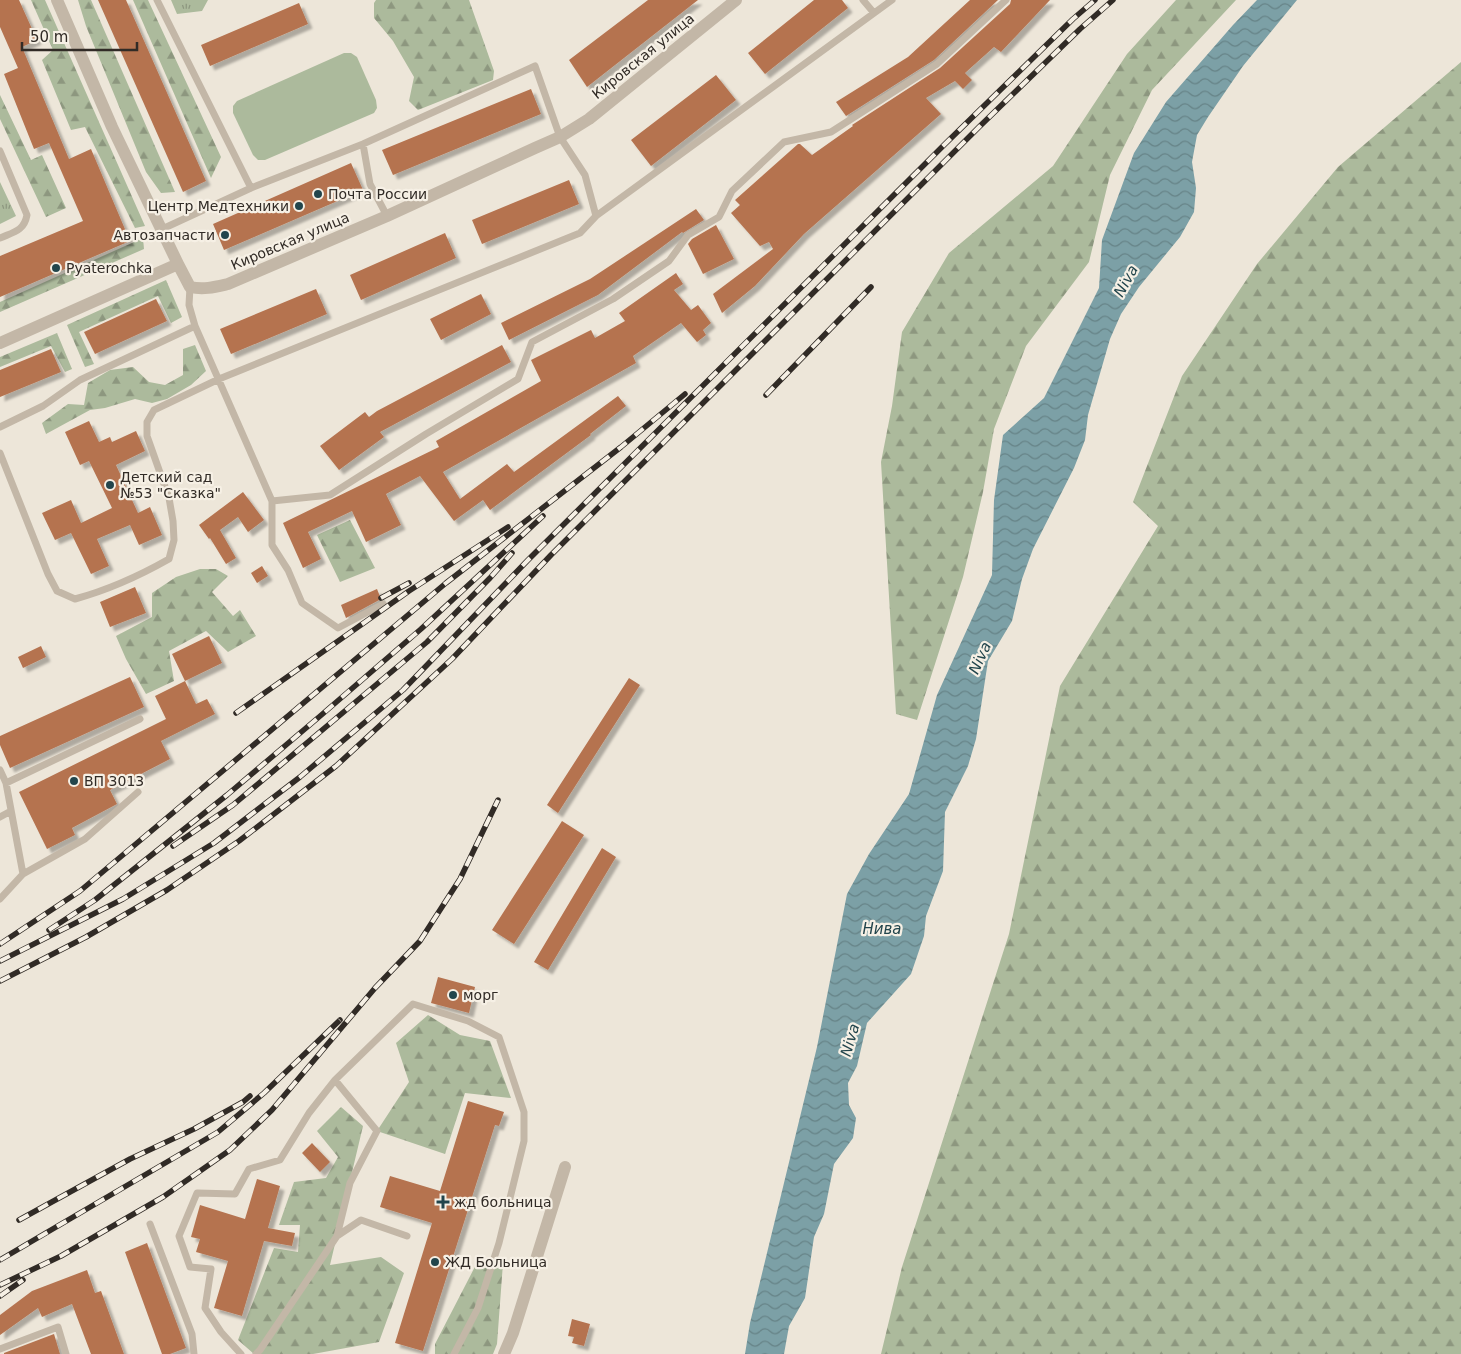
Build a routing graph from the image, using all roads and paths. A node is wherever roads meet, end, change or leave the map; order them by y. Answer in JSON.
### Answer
{"nodes":[{"id":1,"x":57,"y":0,"type":"edge"},
{"id":2,"x":157,"y":0,"type":"edge"},
{"id":3,"x":736,"y":0,"type":"edge"},
{"id":4,"x":863,"y":0,"type":"edge"},
{"id":5,"x":892,"y":0,"type":"edge"},
{"id":6,"x":1006,"y":0,"type":"edge"},
{"id":7,"x":874,"y":13,"type":"junction"},
{"id":8,"x":560,"y":137,"type":"junction"},
{"id":9,"x":363,"y":144,"type":"junction"},
{"id":10,"x":0,"y":152,"type":"edge"},
{"id":11,"x":251,"y":188,"type":"junction"},
{"id":12,"x":387,"y":216,"type":"junction"},
{"id":13,"x":596,"y":216,"type":"junction"},
{"id":14,"x":160,"y":230,"type":"junction"},
{"id":15,"x":0,"y":238,"type":"edge"},
{"id":16,"x":178,"y":264,"type":"junction"},
{"id":17,"x":190,"y":287,"type":"junction"},
{"id":18,"x":195,"y":326,"type":"junction"},
{"id":19,"x":0,"y":343,"type":"edge"},
{"id":20,"x":219,"y":379,"type":"junction"},
{"id":21,"x":0,"y":427,"type":"edge"},
{"id":22,"x":0,"y":453,"type":"edge"},
{"id":23,"x":272,"y":501,"type":"junction"},
{"id":24,"x":383,"y":604,"type":"dead end"},
{"id":25,"x":140,"y":718,"type":"dead end"},
{"id":26,"x":2,"y":777,"type":"edge"},
{"id":27,"x":138,"y":792,"type":"dead end"},
{"id":28,"x":11,"y":811,"type":"junction"},
{"id":29,"x":0,"y":817,"type":"edge"},
{"id":30,"x":22,"y":874,"type":"junction"},
{"id":31,"x":0,"y":899,"type":"edge"},
{"id":32,"x":335,"y":1080,"type":"junction"},
{"id":33,"x":565,"y":1167,"type":"dead end"},
{"id":34,"x":150,"y":1224,"type":"dead end"},
{"id":35,"x":337,"y":1236,"type":"junction"},
{"id":36,"x":407,"y":1236,"type":"dead end"},
{"id":37,"x":0,"y":1349,"type":"edge"},
{"id":38,"x":66,"y":1354,"type":"edge"},
{"id":39,"x":194,"y":1354,"type":"edge"},
{"id":40,"x":241,"y":1354,"type":"edge"},
{"id":41,"x":256,"y":1354,"type":"edge"},
{"id":42,"x":454,"y":1354,"type":"edge"},
{"id":43,"x":504,"y":1354,"type":"edge"}],
"edges":[{"from":1,"to":14,"type":"street"},
{"from":2,"to":11,"type":"lane"},
{"from":3,"to":8,"type":"street","name":"Кировская улица"},
{"from":4,"to":7,"type":"lane"},
{"from":5,"to":7,"type":"lane"},
{"from":6,"to":23,"type":"lane"},
{"from":7,"to":13,"type":"lane"},
{"from":8,"to":9,"type":"lane"},
{"from":8,"to":12,"type":"street","name":"Кировская улица"},
{"from":8,"to":13,"type":"lane"},
{"from":9,"to":11,"type":"lane"},
{"from":9,"to":12,"type":"lane"},
{"from":10,"to":15,"type":"lane"},
{"from":11,"to":14,"type":"lane"},
{"from":12,"to":17,"type":"street","name":"Кировская улица"},
{"from":13,"to":20,"type":"lane"},
{"from":14,"to":16,"type":"street"},
{"from":16,"to":17,"type":"street"},
{"from":16,"to":19,"type":"street"},
{"from":17,"to":18,"type":"lane"},
{"from":18,"to":20,"type":"lane"},
{"from":18,"to":21,"type":"lane"},
{"from":20,"to":22,"type":"lane"},
{"from":20,"to":23,"type":"lane"},
{"from":23,"to":24,"type":"lane"},
{"from":25,"to":26,"type":"lane"},
{"from":26,"to":28,"type":"lane"},
{"from":27,"to":30,"type":"lane"},
{"from":28,"to":29,"type":"lane"},
{"from":28,"to":30,"type":"lane"},
{"from":30,"to":31,"type":"lane"},
{"from":32,"to":35,"type":"lane"},
{"from":32,"to":40,"type":"lane"},
{"from":32,"to":42,"type":"lane"},
{"from":33,"to":43,"type":"street"},
{"from":34,"to":39,"type":"lane"},
{"from":35,"to":36,"type":"lane"},
{"from":35,"to":41,"type":"lane"},
{"from":37,"to":38,"type":"lane"}]}
